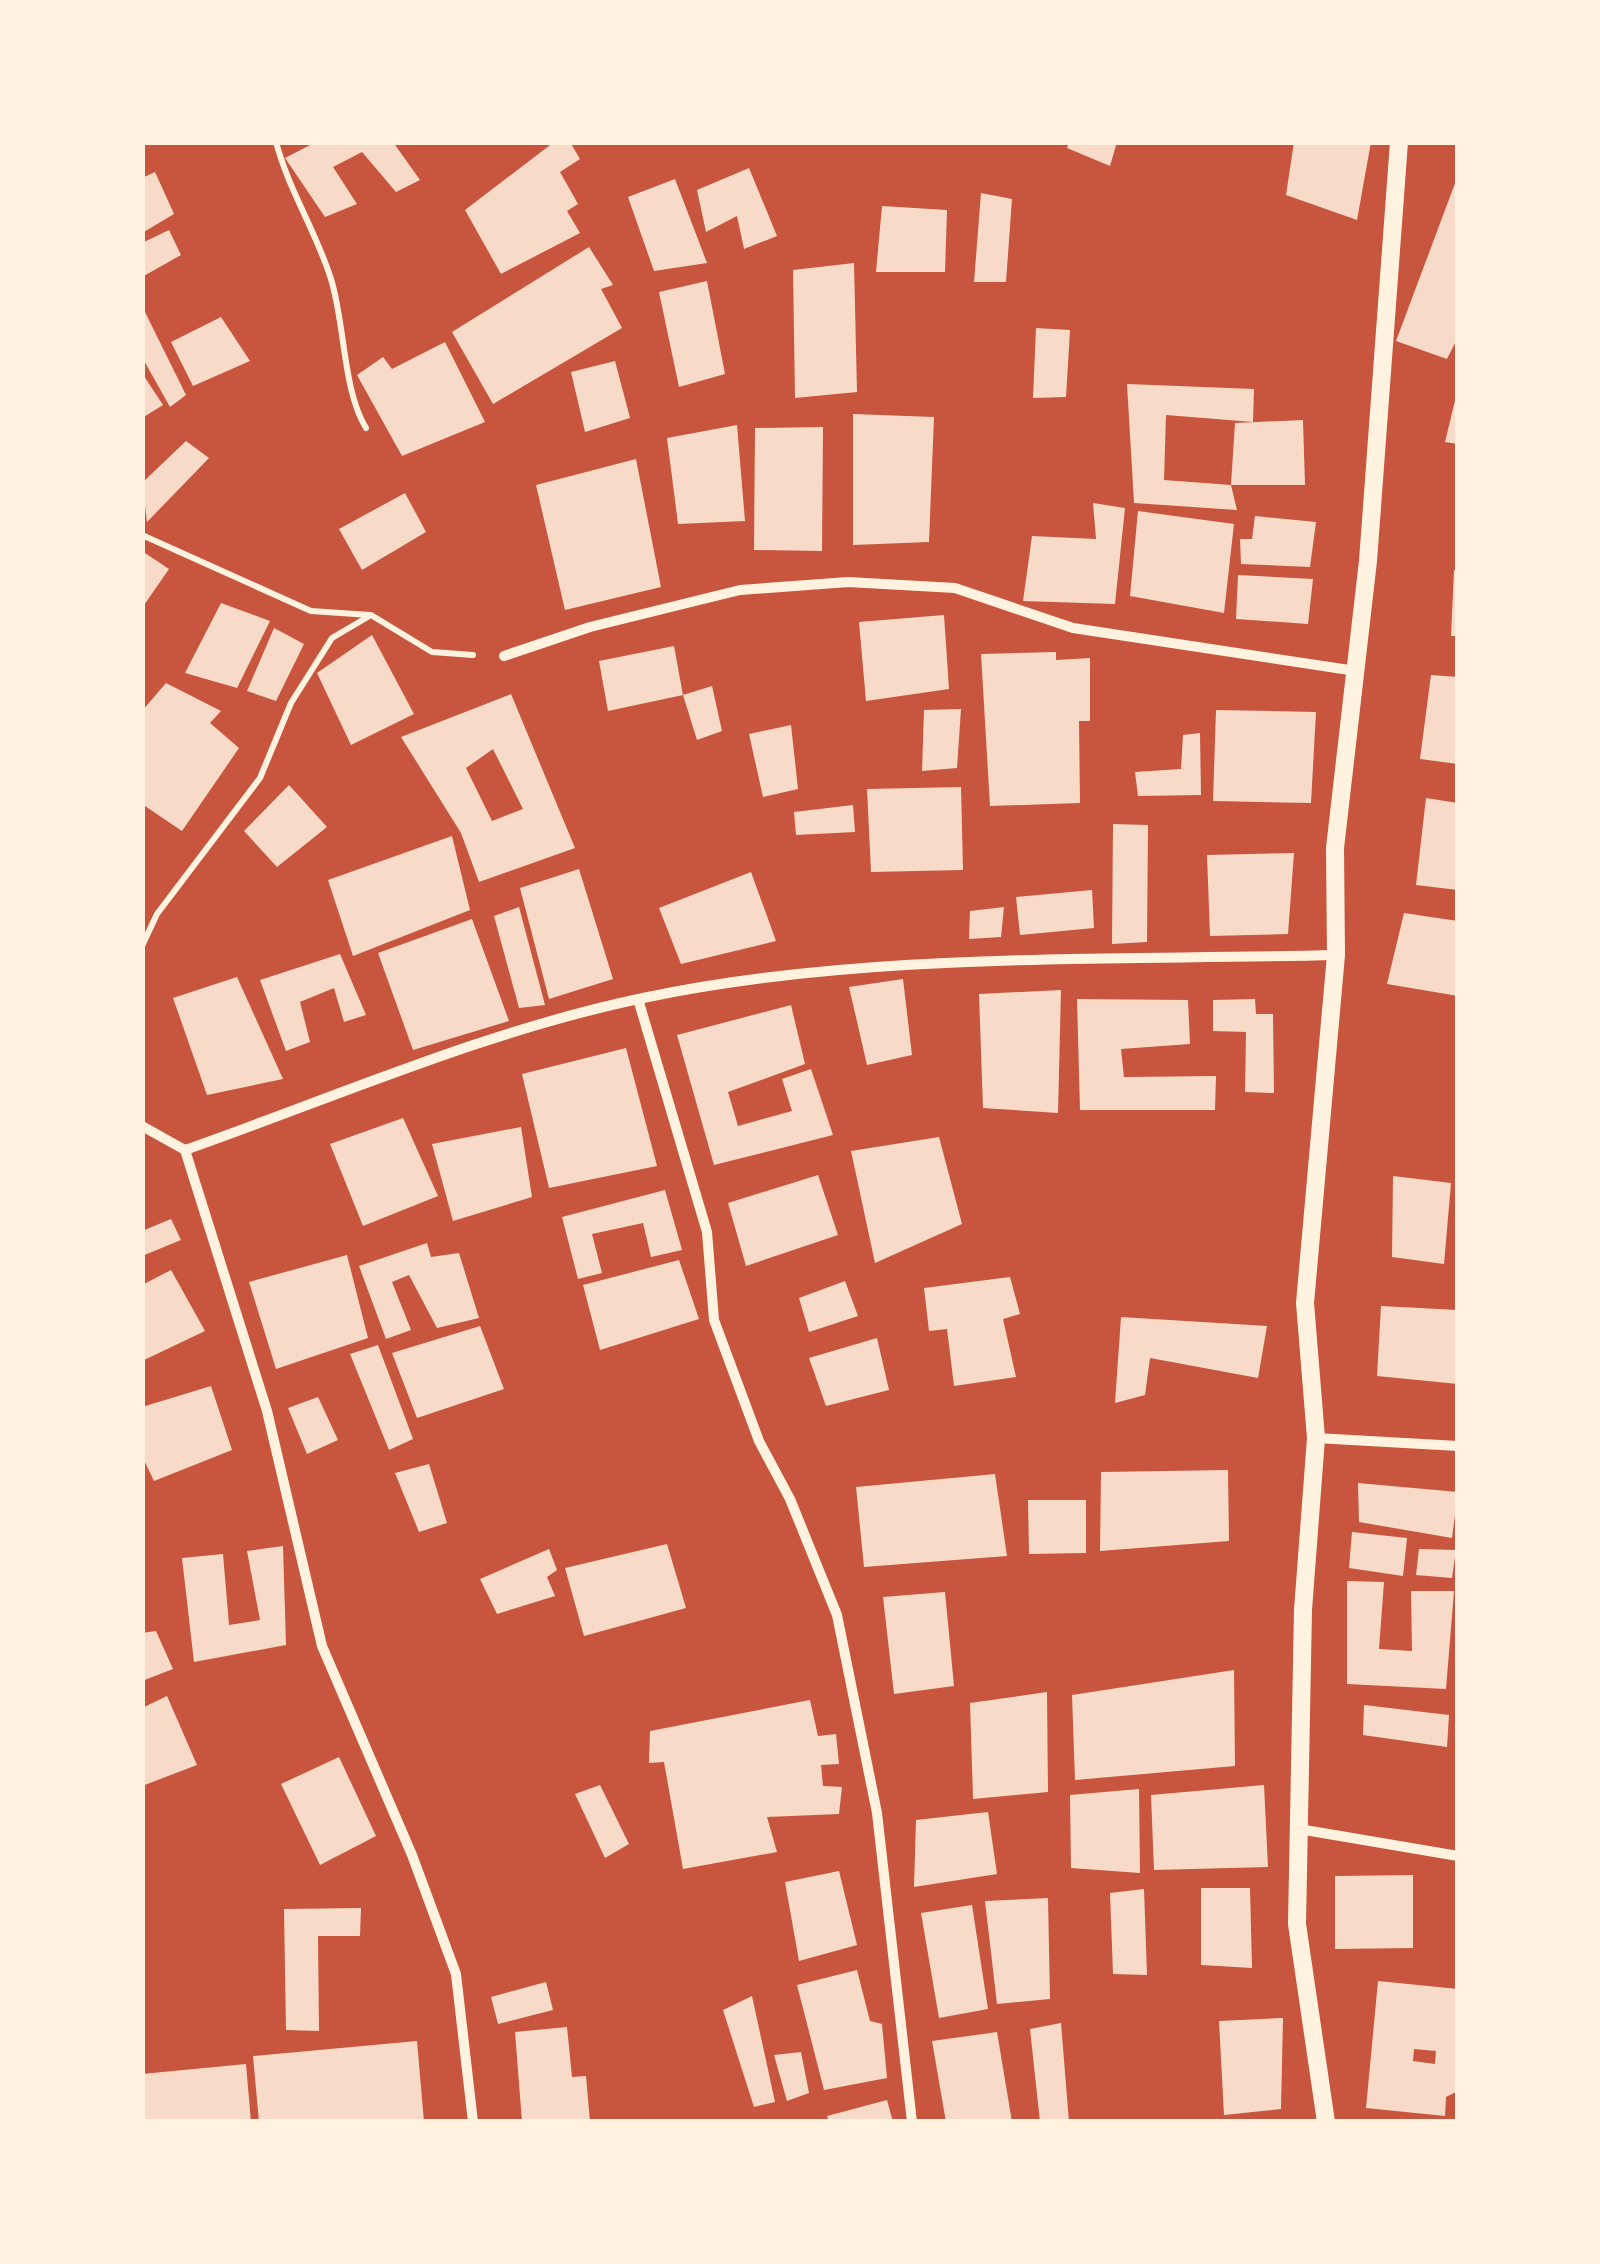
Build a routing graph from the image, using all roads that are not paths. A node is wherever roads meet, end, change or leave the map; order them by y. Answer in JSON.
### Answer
{"nodes":[{"id":1,"x":1399,"y":142,"type":"edge"},
{"id":2,"x":504,"y":656,"type":"road end"},
{"id":3,"x":1356,"y":670,"type":"junction"},
{"id":4,"x":1336,"y":955,"type":"junction"},
{"id":5,"x":638,"y":999,"type":"junction"},
{"id":6,"x":142,"y":1126,"type":"edge"},
{"id":7,"x":185,"y":1150,"type":"junction"},
{"id":8,"x":1316,"y":1438,"type":"junction"},
{"id":9,"x":1458,"y":1446,"type":"edge"},
{"id":10,"x":1299,"y":1829,"type":"junction"},
{"id":11,"x":1458,"y":1856,"type":"edge"},
{"id":12,"x":473,"y":2122,"type":"edge"},
{"id":13,"x":912,"y":2122,"type":"edge"},
{"id":14,"x":1326,"y":2122,"type":"edge"}],
"edges":[{"from":1,"to":3,"type":"street"},
{"from":2,"to":3,"type":"street"},
{"from":3,"to":4,"type":"street"},
{"from":4,"to":5,"type":"street"},
{"from":4,"to":8,"type":"street"},
{"from":5,"to":7,"type":"street"},
{"from":5,"to":13,"type":"street"},
{"from":6,"to":7,"type":"street"},
{"from":7,"to":12,"type":"street"},
{"from":8,"to":9,"type":"street"},
{"from":8,"to":10,"type":"street"},
{"from":10,"to":11,"type":"street"},
{"from":10,"to":14,"type":"street"}]}
